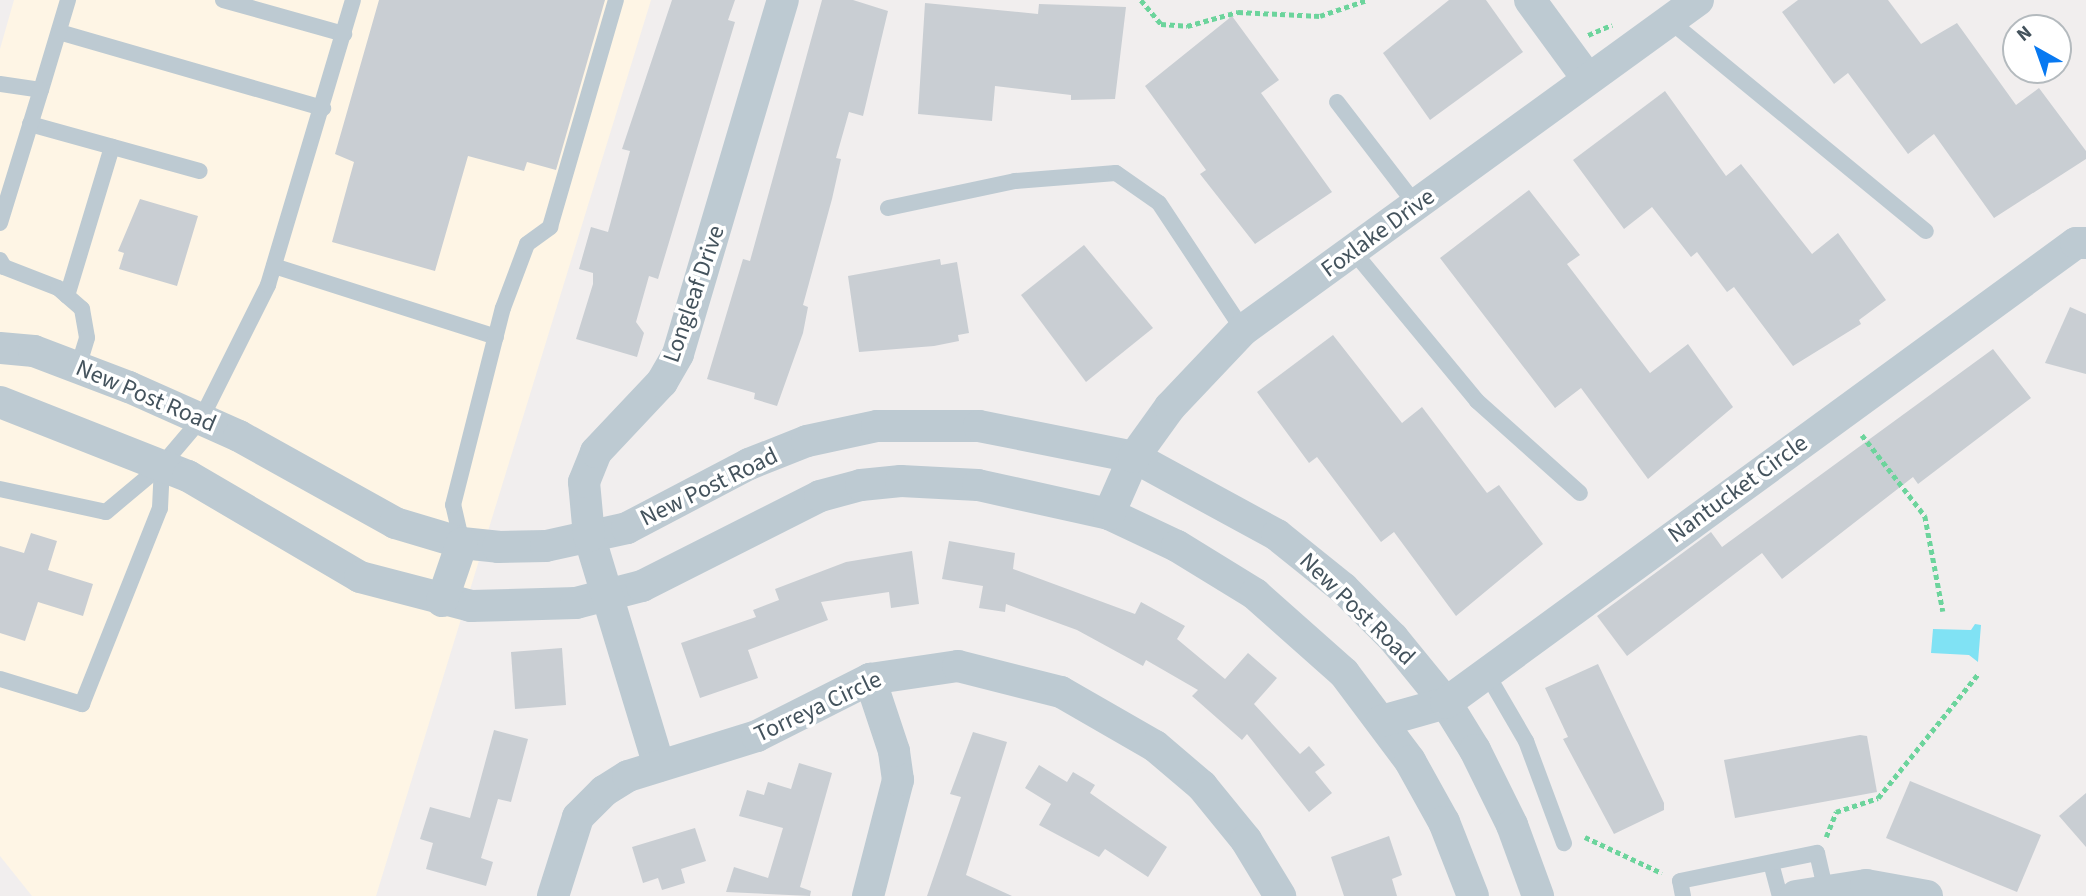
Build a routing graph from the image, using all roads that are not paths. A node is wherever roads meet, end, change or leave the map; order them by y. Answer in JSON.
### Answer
{"nodes":[{"id":1,"x":68,"y":0,"type":"edge"},
{"id":2,"x":223,"y":0,"type":"edge"},
{"id":3,"x":353,"y":0,"type":"edge"},
{"id":4,"x":617,"y":0,"type":"edge"},
{"id":5,"x":783,"y":0,"type":"edge"},
{"id":6,"x":1530,"y":0,"type":"edge"},
{"id":7,"x":1698,"y":0,"type":"edge"},
{"id":8,"x":1670,"y":21,"type":"junction"},
{"id":9,"x":59,"y":32,"type":"junction"},
{"id":10,"x":344,"y":34,"type":"junction"},
{"id":11,"x":1587,"y":78,"type":"junction"},
{"id":12,"x":0,"y":84,"type":"edge"},
{"id":13,"x":41,"y":90,"type":"junction"},
{"id":14,"x":1337,"y":102,"type":"dead end"},
{"id":15,"x":323,"y":108,"type":"junction"},
{"id":16,"x":30,"y":124,"type":"junction"},
{"id":17,"x":112,"y":147,"type":"junction"},
{"id":18,"x":200,"y":171,"type":"dead end"},
{"id":19,"x":1416,"y":205,"type":"junction"},
{"id":20,"x":888,"y":208,"type":"dead end"},
{"id":21,"x":0,"y":223,"type":"edge"},
{"id":22,"x":1926,"y":231,"type":"dead end"},
{"id":23,"x":2086,"y":243,"type":"edge"},
{"id":24,"x":1353,"y":251,"type":"junction"},
{"id":25,"x":0,"y":260,"type":"edge"},
{"id":26,"x":274,"y":266,"type":"junction"},
{"id":27,"x":67,"y":296,"type":"junction"},
{"id":28,"x":1243,"y":330,"type":"junction"},
{"id":29,"x":496,"y":337,"type":"junction"},
{"id":30,"x":0,"y":348,"type":"edge"},
{"id":31,"x":78,"y":368,"type":"junction"},
{"id":32,"x":0,"y":402,"type":"edge"},
{"id":33,"x":201,"y":419,"type":"junction"},
{"id":34,"x":1134,"y":457,"type":"junction"},
{"id":35,"x":162,"y":465,"type":"junction"},
{"id":36,"x":0,"y":489,"type":"edge"},
{"id":37,"x":1580,"y":493,"type":"dead end"},
{"id":38,"x":1109,"y":514,"type":"junction"},
{"id":39,"x":589,"y":536,"type":"junction"},
{"id":40,"x":461,"y":543,"type":"junction"},
{"id":41,"x":607,"y":596,"type":"junction"},
{"id":42,"x":442,"y":601,"type":"junction"},
{"id":43,"x":1486,"y":674,"type":"junction"},
{"id":44,"x":0,"y":679,"type":"edge"},
{"id":45,"x":870,"y":679,"type":"junction"},
{"id":46,"x":1446,"y":703,"type":"junction"},
{"id":47,"x":1382,"y":721,"type":"junction"},
{"id":48,"x":659,"y":766,"type":"junction"},
{"id":49,"x":1564,"y":843,"type":"road end"},
{"id":50,"x":1771,"y":863,"type":"junction"},
{"id":51,"x":1681,"y":888,"type":"edge"},
{"id":52,"x":1818,"y":894,"type":"edge"},
{"id":53,"x":553,"y":896,"type":"edge"},
{"id":54,"x":868,"y":896,"type":"edge"},
{"id":55,"x":1280,"y":896,"type":"edge"},
{"id":56,"x":1474,"y":896,"type":"edge"},
{"id":57,"x":1538,"y":896,"type":"edge"},
{"id":58,"x":1780,"y":896,"type":"edge"},
{"id":59,"x":1927,"y":896,"type":"edge"}],
"edges":[{"from":1,"to":9,"type":"lane"},
{"from":2,"to":10,"type":"lane"},
{"from":3,"to":10,"type":"lane"},
{"from":4,"to":29,"type":"lane"},
{"from":5,"to":39,"type":"street","name":"Longleaf Drive"},
{"from":6,"to":11,"type":"street"},
{"from":7,"to":8,"type":"street","name":"Foxlake Drive"},
{"from":8,"to":11,"type":"street","name":"Foxlake Drive"},
{"from":8,"to":22,"type":"lane"},
{"from":9,"to":13,"type":"lane"},
{"from":9,"to":15,"type":"lane"},
{"from":10,"to":15,"type":"lane"},
{"from":11,"to":19,"type":"street","name":"Foxlake Drive"},
{"from":12,"to":13,"type":"lane"},
{"from":13,"to":16,"type":"lane"},
{"from":14,"to":19,"type":"lane"},
{"from":15,"to":26,"type":"lane"},
{"from":16,"to":17,"type":"lane"},
{"from":16,"to":21,"type":"lane"},
{"from":17,"to":18,"type":"lane"},
{"from":17,"to":27,"type":"lane"},
{"from":19,"to":24,"type":"street","name":"Foxlake Drive"},
{"from":20,"to":28,"type":"lane"},
{"from":23,"to":43,"type":"street","name":"Nantucket Circle"},
{"from":24,"to":28,"type":"street","name":"Foxlake Drive"},
{"from":24,"to":37,"type":"lane"},
{"from":25,"to":27,"type":"lane"},
{"from":26,"to":29,"type":"lane"},
{"from":26,"to":33,"type":"lane"},
{"from":27,"to":31,"type":"lane"},
{"from":28,"to":34,"type":"street","name":"Foxlake Drive"},
{"from":29,"to":40,"type":"lane"},
{"from":30,"to":31,"type":"street","name":"New Post Road"},
{"from":31,"to":33,"type":"street","name":"New Post Road"},
{"from":32,"to":35,"type":"street"},
{"from":33,"to":35,"type":"lane"},
{"from":33,"to":40,"type":"street","name":"New Post Road"},
{"from":34,"to":38,"type":"street","name":"Foxlake Drive"},
{"from":34,"to":39,"type":"street","name":"New Post Road"},
{"from":34,"to":46,"type":"street","name":"New Post Road"},
{"from":35,"to":36,"type":"lane"},
{"from":35,"to":42,"type":"street"},
{"from":35,"to":44,"type":"lane"},
{"from":38,"to":41,"type":"street"},
{"from":38,"to":47,"type":"street"},
{"from":39,"to":40,"type":"street","name":"New Post Road"},
{"from":39,"to":41,"type":"street","name":"Longleaf Drive"},
{"from":40,"to":42,"type":"street"},
{"from":41,"to":42,"type":"street"},
{"from":41,"to":48,"type":"street","name":"Longleaf Drive"},
{"from":43,"to":46,"type":"street","name":"Nantucket Circle"},
{"from":43,"to":49,"type":"lane"},
{"from":45,"to":48,"type":"street","name":"Torreya Circle"},
{"from":45,"to":54,"type":"street"},
{"from":45,"to":55,"type":"street","name":"Torreya Circle"},
{"from":46,"to":47,"type":"street","name":"Nantucket Circle"},
{"from":46,"to":57,"type":"street","name":"New Post Road"},
{"from":47,"to":56,"type":"street"},
{"from":48,"to":53,"type":"street","name":"Torreya Circle"},
{"from":50,"to":51,"type":"lane"},
{"from":50,"to":52,"type":"lane"},
{"from":50,"to":58,"type":"lane"},
{"from":52,"to":59,"type":"street"}]}
